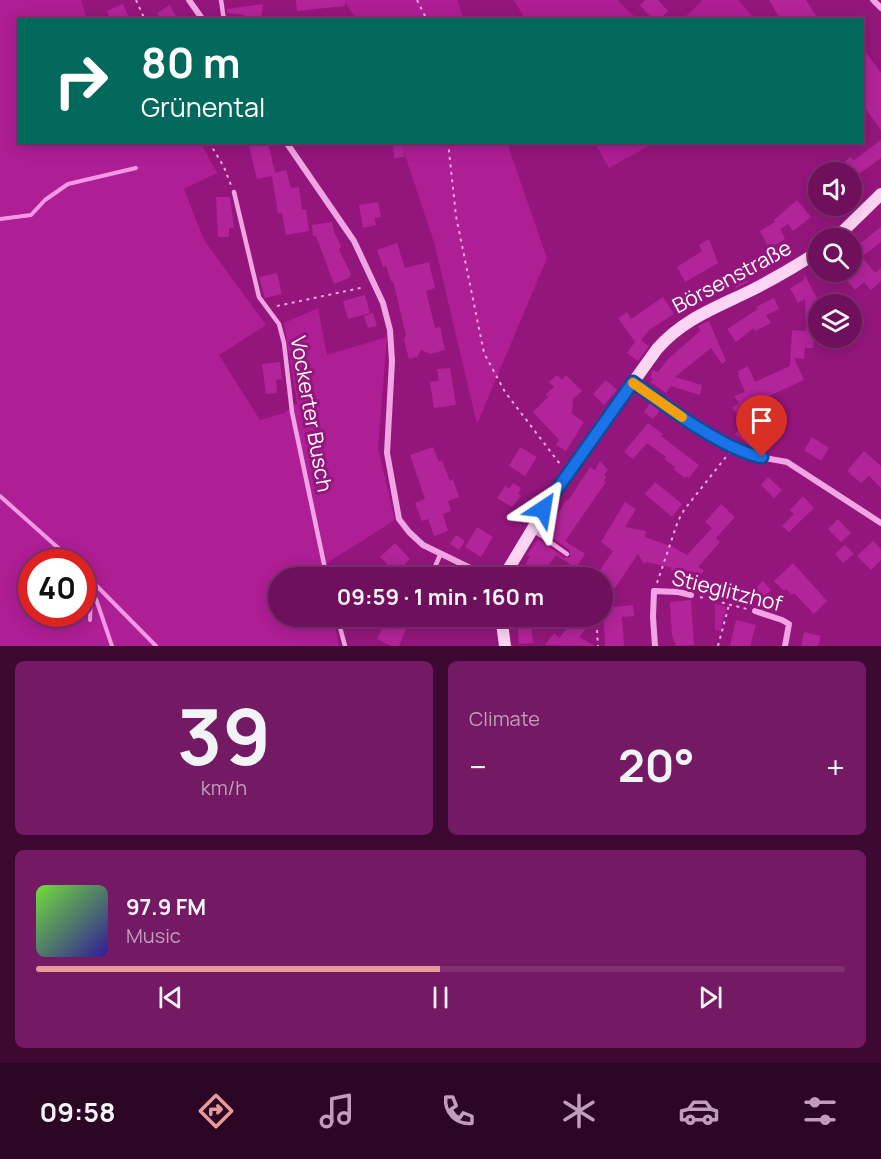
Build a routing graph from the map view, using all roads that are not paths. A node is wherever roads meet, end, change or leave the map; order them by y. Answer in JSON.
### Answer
{"nodes":[{"id":1,"x":189,"y":0,"type":"edge"},
{"id":2,"x":221,"y":0,"type":"edge"},
{"id":3,"x":873,"y":0,"type":"edge"},
{"id":4,"x":881,"y":8,"type":"edge"},
{"id":5,"x":202,"y":18,"type":"edge"},
{"id":6,"x":224,"y":18,"type":"edge"},
{"id":7,"x":287,"y":144,"type":"edge"},
{"id":8,"x":234,"y":192,"type":"road end"},
{"id":9,"x":881,"y":194,"type":"edge"},
{"id":10,"x":846,"y":228,"type":"edge"},
{"id":11,"x":808,"y":257,"type":"edge"},
{"id":12,"x":633,"y":382,"type":"junction"},
{"id":13,"x":881,"y":523,"type":"edge"},
{"id":14,"x":531,"y":529,"type":"junction"},
{"id":15,"x":441,"y":553,"type":"junction"},
{"id":16,"x":567,"y":554,"type":"dead end"},
{"id":17,"x":325,"y":567,"type":"edge"},
{"id":18,"x":435,"y":567,"type":"edge"},
{"id":19,"x":469,"y":567,"type":"edge"},
{"id":20,"x":509,"y":567,"type":"edge"},
{"id":21,"x":692,"y":595,"type":"road end"},
{"id":22,"x":755,"y":611,"type":"road end"},
{"id":23,"x":340,"y":627,"type":"edge"},
{"id":24,"x":503,"y":627,"type":"edge"},
{"id":25,"x":345,"y":646,"type":"edge"},
{"id":26,"x":506,"y":646,"type":"edge"},
{"id":27,"x":655,"y":646,"type":"edge"},
{"id":28,"x":785,"y":646,"type":"edge"}],
"edges":[{"from":1,"to":5,"type":"street"},
{"from":2,"to":6,"type":"lane"},
{"from":3,"to":4,"type":"street"},
{"from":7,"to":15,"type":"street"},
{"from":8,"to":17,"type":"lane","name":"Vockerter Busch"},
{"from":9,"to":10,"type":"street"},
{"from":11,"to":12,"type":"street","name":"Börsenstraße"},
{"from":12,"to":13,"type":"street"},
{"from":12,"to":14,"type":"street","name":"Börsenstraße"},
{"from":14,"to":16,"type":"lane"},
{"from":14,"to":20,"type":"street","name":"Börsenstraße"},
{"from":15,"to":18,"type":"lane"},
{"from":15,"to":19,"type":"street"},
{"from":21,"to":27,"type":"street","name":"Stieglitzhof"},
{"from":22,"to":28,"type":"street","name":"Stieglitzhof"},
{"from":23,"to":25,"type":"lane"},
{"from":24,"to":26,"type":"street"}]}
